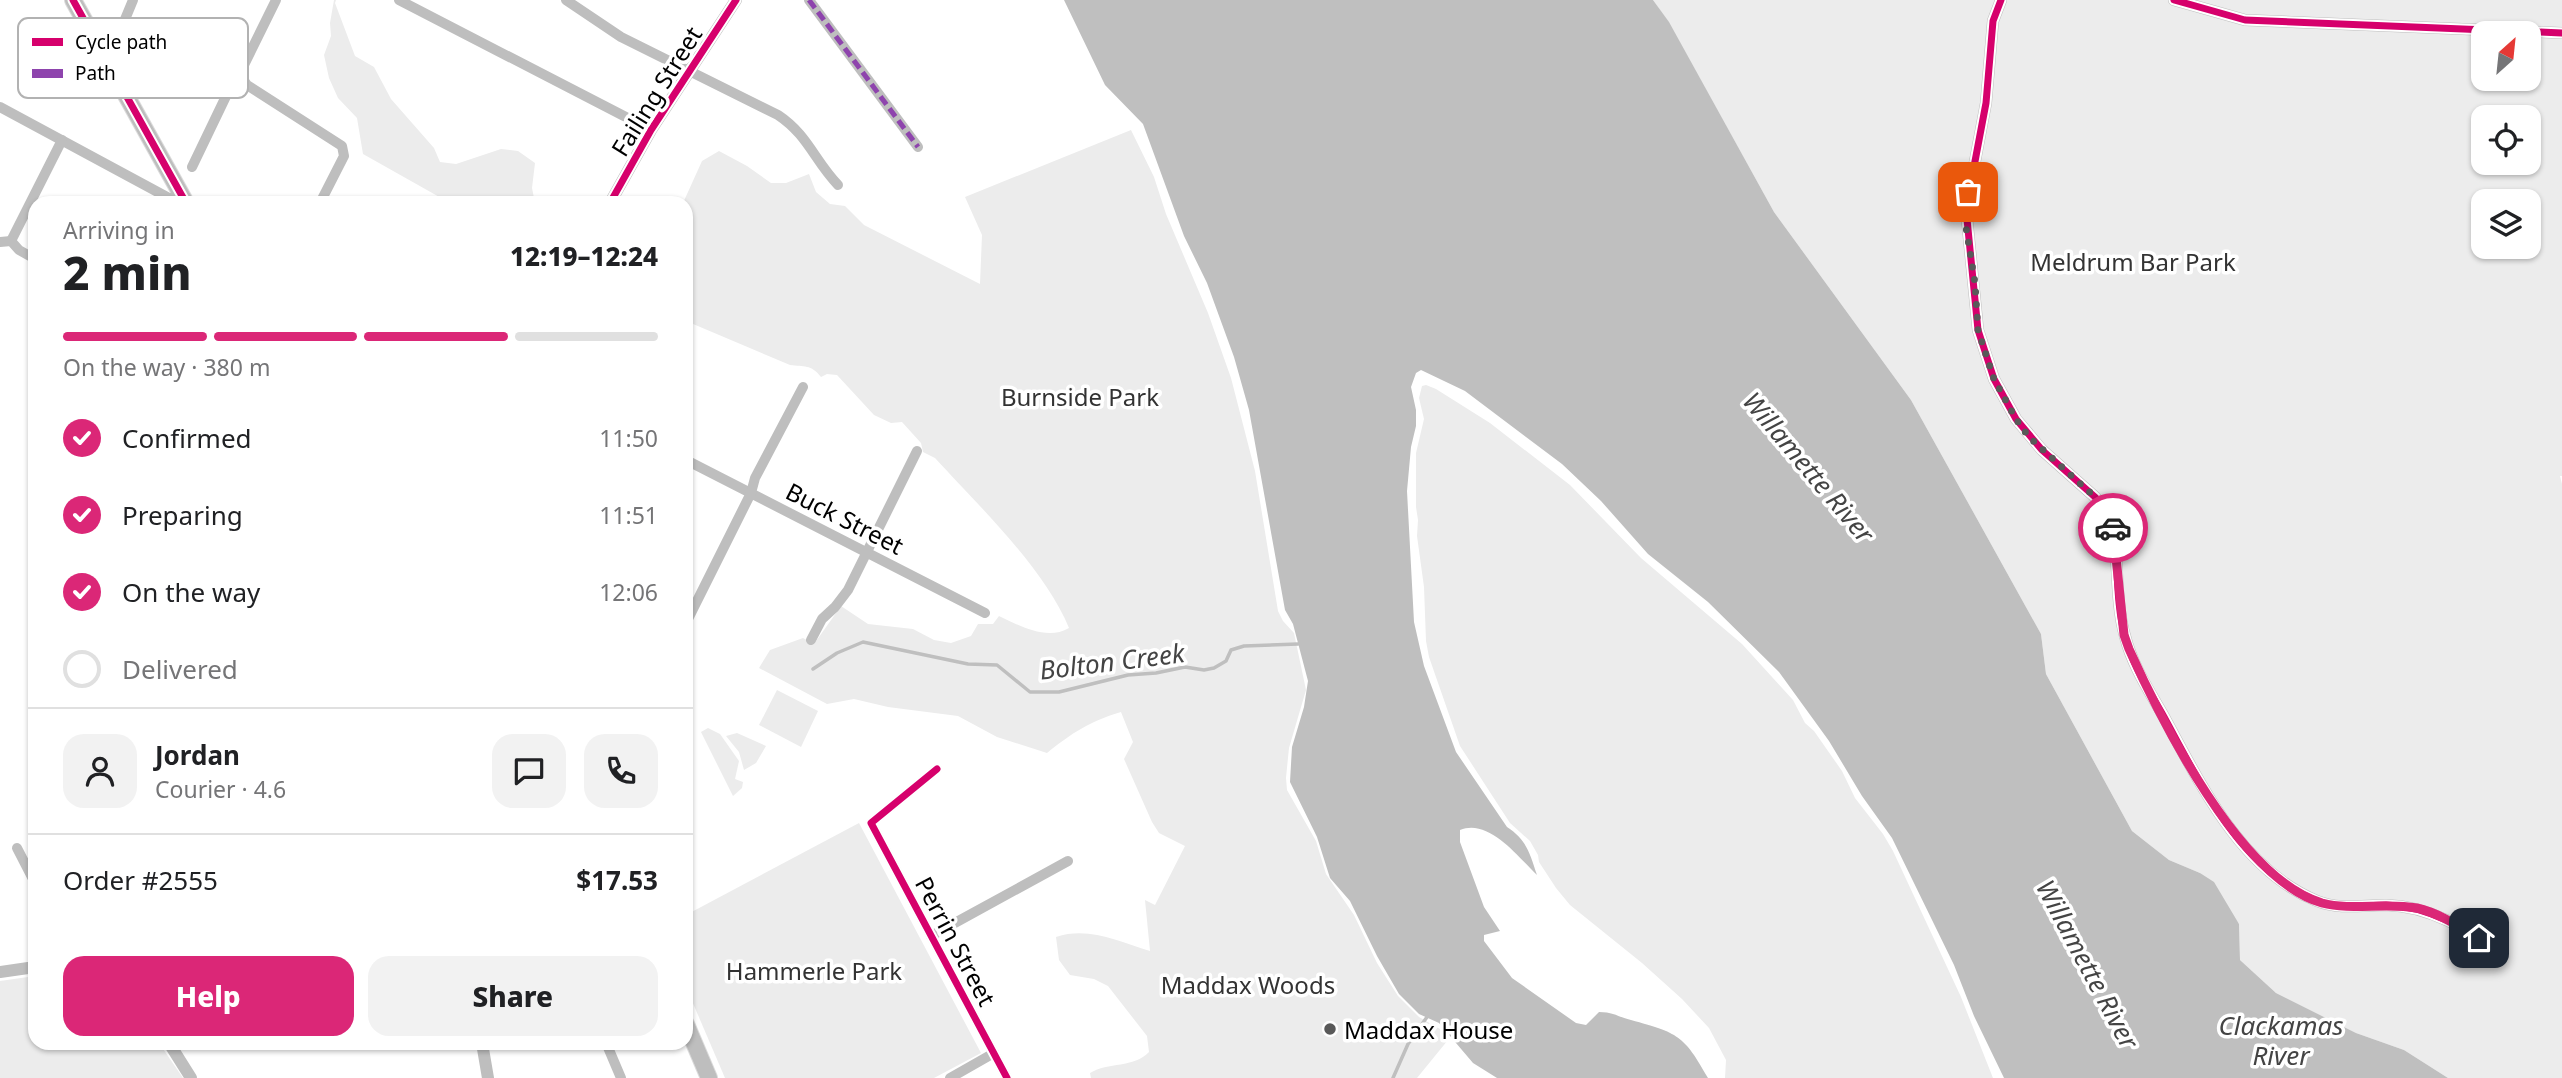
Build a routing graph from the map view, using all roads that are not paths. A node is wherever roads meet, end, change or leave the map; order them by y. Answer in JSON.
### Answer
{"nodes":[{"id":1,"x":74,"y":0,"type":"edge"},
{"id":2,"x":133,"y":0,"type":"edge"},
{"id":3,"x":276,"y":0,"type":"edge"},
{"id":4,"x":399,"y":0,"type":"edge"},
{"id":5,"x":566,"y":0,"type":"edge"},
{"id":6,"x":736,"y":0,"type":"edge"},
{"id":7,"x":809,"y":0,"type":"edge"},
{"id":8,"x":2001,"y":0,"type":"edge"},
{"id":9,"x":2174,"y":0,"type":"edge"},
{"id":10,"x":84,"y":18,"type":"edge"},
{"id":11,"x":126,"y":18,"type":"edge"},
{"id":12,"x":2562,"y":33,"type":"edge"},
{"id":13,"x":248,"y":57,"type":"edge"},
{"id":14,"x":691,"y":70,"type":"junction"},
{"id":15,"x":248,"y":86,"type":"edge"},
{"id":16,"x":128,"y":98,"type":"edge"},
{"id":17,"x":225,"y":98,"type":"edge"},
{"id":18,"x":0,"y":107,"type":"edge"},
{"id":19,"x":651,"y":130,"type":"junction"},
{"id":20,"x":62,"y":139,"type":"junction"},
{"id":21,"x":918,"y":147,"type":"dead end"},
{"id":22,"x":192,"y":167,"type":"dead end"},
{"id":23,"x":838,"y":185,"type":"dead end"},
{"id":24,"x":30,"y":196,"type":"edge"},
{"id":25,"x":165,"y":196,"type":"edge"},
{"id":26,"x":182,"y":196,"type":"edge"},
{"id":27,"x":323,"y":196,"type":"edge"},
{"id":28,"x":615,"y":196,"type":"edge"},
{"id":29,"x":28,"y":200,"type":"edge"},
{"id":30,"x":5,"y":242,"type":"edge"},
{"id":31,"x":28,"y":255,"type":"edge"},
{"id":32,"x":803,"y":387,"type":"dead end"},
{"id":33,"x":917,"y":452,"type":"dead end"},
{"id":34,"x":693,"y":464,"type":"edge"},
{"id":35,"x":751,"y":493,"type":"junction"},
{"id":36,"x":867,"y":553,"type":"junction"},
{"id":37,"x":693,"y":609,"type":"edge"},
{"id":38,"x":985,"y":613,"type":"dead end"},
{"id":39,"x":811,"y":640,"type":"dead end"},
{"id":40,"x":937,"y":769,"type":"dead end"},
{"id":41,"x":17,"y":848,"type":"dead end"},
{"id":42,"x":1068,"y":861,"type":"dead end"},
{"id":43,"x":28,"y":869,"type":"edge"},
{"id":44,"x":931,"y":936,"type":"junction"},
{"id":45,"x":2502,"y":953,"type":"dead end"},
{"id":46,"x":28,"y":968,"type":"edge"},
{"id":47,"x":0,"y":972,"type":"edge"},
{"id":48,"x":693,"y":1040,"type":"edge"},
{"id":49,"x":173,"y":1050,"type":"edge"},
{"id":50,"x":483,"y":1050,"type":"edge"},
{"id":51,"x":609,"y":1050,"type":"edge"},
{"id":52,"x":994,"y":1053,"type":"junction"},
{"id":53,"x":191,"y":1078,"type":"edge"},
{"id":54,"x":488,"y":1078,"type":"edge"},
{"id":55,"x":621,"y":1078,"type":"edge"},
{"id":56,"x":709,"y":1078,"type":"edge"},
{"id":57,"x":950,"y":1078,"type":"edge"},
{"id":58,"x":1007,"y":1078,"type":"edge"}],
"edges":[{"from":1,"to":10,"type":"main road"},
{"from":2,"to":11,"type":"street"},
{"from":3,"to":13,"type":"street"},
{"from":4,"to":19,"type":"street"},
{"from":5,"to":14,"type":"street"},
{"from":6,"to":14,"type":"street","name":"Failing Street"},
{"from":7,"to":21,"type":"street"},
{"from":8,"to":45,"type":"street"},
{"from":9,"to":12,"type":"street"},
{"from":14,"to":19,"type":"street","name":"Failing Street"},
{"from":14,"to":23,"type":"street"},
{"from":15,"to":27,"type":"street"},
{"from":16,"to":26,"type":"main road"},
{"from":17,"to":22,"type":"street"},
{"from":18,"to":20,"type":"street"},
{"from":19,"to":28,"type":"street","name":"Failing Street"},
{"from":20,"to":24,"type":"street"},
{"from":20,"to":25,"type":"street"},
{"from":29,"to":30,"type":"street"},
{"from":30,"to":31,"type":"street"},
{"from":32,"to":35,"type":"street"},
{"from":33,"to":36,"type":"street"},
{"from":34,"to":35,"type":"street","name":"Buck Street"},
{"from":35,"to":36,"type":"street","name":"Buck Street"},
{"from":35,"to":37,"type":"street"},
{"from":36,"to":38,"type":"street","name":"Buck Street"},
{"from":36,"to":39,"type":"street"},
{"from":40,"to":44,"type":"street","name":"Perrin Street"},
{"from":41,"to":43,"type":"street"},
{"from":42,"to":44,"type":"street"},
{"from":44,"to":52,"type":"street","name":"Perrin Street"},
{"from":46,"to":47,"type":"street"},
{"from":48,"to":56,"type":"main road"},
{"from":49,"to":53,"type":"street"},
{"from":50,"to":54,"type":"street"},
{"from":51,"to":55,"type":"street"},
{"from":52,"to":57,"type":"street"},
{"from":52,"to":58,"type":"street","name":"Perrin Street"}]}
